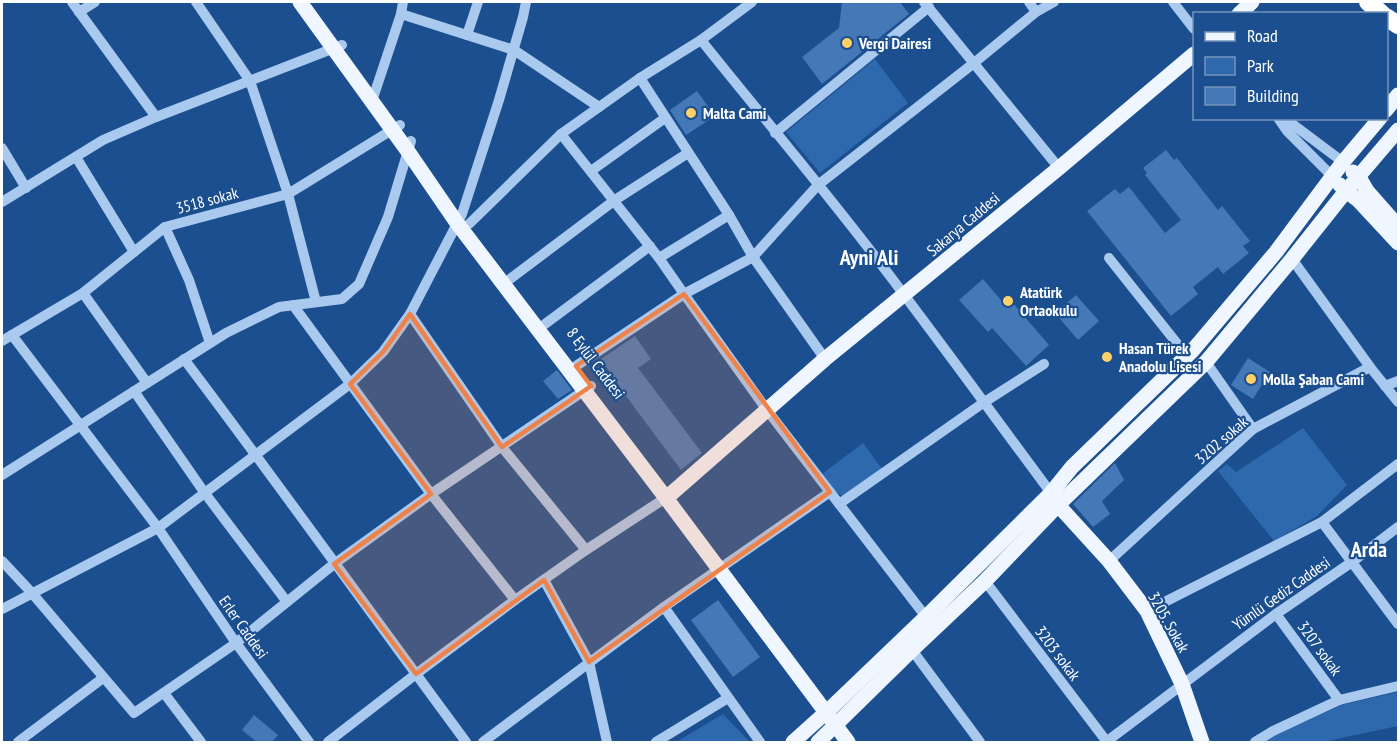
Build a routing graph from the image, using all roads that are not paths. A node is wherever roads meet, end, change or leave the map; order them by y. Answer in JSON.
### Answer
{"nodes":[{"id":1,"x":72,"y":2,"type":"edge"},
{"id":2,"x":95,"y":2,"type":"edge"},
{"id":3,"x":196,"y":2,"type":"edge"},
{"id":4,"x":300,"y":2,"type":"edge"},
{"id":5,"x":312,"y":2,"type":"edge"},
{"id":6,"x":403,"y":2,"type":"edge"},
{"id":7,"x":477,"y":2,"type":"edge"},
{"id":8,"x":526,"y":2,"type":"edge"},
{"id":9,"x":753,"y":2,"type":"edge"},
{"id":10,"x":1029,"y":2,"type":"edge"},
{"id":11,"x":1054,"y":2,"type":"edge"},
{"id":12,"x":1173,"y":2,"type":"edge"},
{"id":13,"x":1368,"y":2,"type":"edge"},
{"id":14,"x":927,"y":4,"type":"edge"},
{"id":15,"x":79,"y":12,"type":"junction"},
{"id":16,"x":1036,"y":12,"type":"junction"},
{"id":17,"x":1382,"y":12,"type":"edge"},
{"id":18,"x":401,"y":14,"type":"junction"},
{"id":19,"x":1193,"y":27,"type":"edge"},
{"id":20,"x":467,"y":35,"type":"junction"},
{"id":21,"x":701,"y":40,"type":"junction"},
{"id":22,"x":338,"y":46,"type":"junction"},
{"id":23,"x":514,"y":50,"type":"junction"},
{"id":24,"x":1193,"y":55,"type":"edge"},
{"id":25,"x":974,"y":63,"type":"junction"},
{"id":26,"x":640,"y":78,"type":"junction"},
{"id":27,"x":250,"y":81,"type":"junction"},
{"id":28,"x":374,"y":95,"type":"junction"},
{"id":29,"x":1398,"y":95,"type":"edge"},
{"id":30,"x":599,"y":107,"type":"junction"},
{"id":31,"x":1388,"y":108,"type":"edge"},
{"id":32,"x":156,"y":117,"type":"junction"},
{"id":33,"x":665,"y":118,"type":"junction"},
{"id":34,"x":1281,"y":120,"type":"edge"},
{"id":35,"x":1284,"y":120,"type":"edge"},
{"id":36,"x":1378,"y":120,"type":"edge"},
{"id":37,"x":396,"y":127,"type":"junction"},
{"id":38,"x":1398,"y":132,"type":"edge"},
{"id":39,"x":775,"y":133,"type":"junction"},
{"id":40,"x":561,"y":134,"type":"junction"},
{"id":41,"x":409,"y":146,"type":"junction"},
{"id":42,"x":2,"y":148,"type":"edge"},
{"id":43,"x":688,"y":153,"type":"junction"},
{"id":44,"x":76,"y":157,"type":"junction"},
{"id":45,"x":1343,"y":162,"type":"junction"},
{"id":46,"x":1059,"y":168,"type":"junction"},
{"id":47,"x":591,"y":171,"type":"junction"},
{"id":48,"x":1332,"y":176,"type":"junction"},
{"id":49,"x":1359,"y":177,"type":"junction"},
{"id":50,"x":818,"y":185,"type":"junction"},
{"id":51,"x":26,"y":188,"type":"junction"},
{"id":52,"x":1346,"y":191,"type":"junction"},
{"id":53,"x":288,"y":194,"type":"junction"},
{"id":54,"x":615,"y":201,"type":"junction"},
{"id":55,"x":2,"y":202,"type":"edge"},
{"id":56,"x":729,"y":215,"type":"junction"},
{"id":57,"x":462,"y":220,"type":"junction"},
{"id":58,"x":1398,"y":226,"type":"edge"},
{"id":59,"x":165,"y":227,"type":"junction"},
{"id":60,"x":1398,"y":243,"type":"edge"},
{"id":61,"x":650,"y":246,"type":"junction"},
{"id":62,"x":134,"y":252,"type":"junction"},
{"id":63,"x":753,"y":257,"type":"junction"},
{"id":64,"x":660,"y":258,"type":"junction"},
{"id":65,"x":1109,"y":258,"type":"dead end"},
{"id":66,"x":1292,"y":259,"type":"junction"},
{"id":67,"x":510,"y":279,"type":"junction"},
{"id":68,"x":83,"y":292,"type":"junction"},
{"id":69,"x":684,"y":294,"type":"junction"},
{"id":70,"x":905,"y":295,"type":"junction"},
{"id":71,"x":316,"y":302,"type":"junction"},
{"id":72,"x":293,"y":305,"type":"junction"},
{"id":73,"x":410,"y":314,"type":"junction"},
{"id":74,"x":545,"y":324,"type":"junction"},
{"id":75,"x":12,"y":335,"type":"junction"},
{"id":76,"x":2,"y":341,"type":"edge"},
{"id":77,"x":210,"y":343,"type":"junction"},
{"id":78,"x":1191,"y":352,"type":"junction"},
{"id":79,"x":184,"y":359,"type":"junction"},
{"id":80,"x":825,"y":359,"type":"junction"},
{"id":81,"x":1206,"y":362,"type":"junction"},
{"id":82,"x":1044,"y":364,"type":"dead end"},
{"id":83,"x":576,"y":366,"type":"junction"},
{"id":84,"x":1370,"y":367,"type":"junction"},
{"id":85,"x":1398,"y":381,"type":"edge"},
{"id":86,"x":147,"y":383,"type":"junction"},
{"id":87,"x":350,"y":384,"type":"junction"},
{"id":88,"x":1385,"y":386,"type":"junction"},
{"id":89,"x":588,"y":388,"type":"junction"},
{"id":90,"x":134,"y":391,"type":"junction"},
{"id":91,"x":1398,"y":402,"type":"edge"},
{"id":92,"x":983,"y":403,"type":"junction"},
{"id":93,"x":767,"y":410,"type":"junction"},
{"id":94,"x":80,"y":426,"type":"junction"},
{"id":95,"x":1253,"y":429,"type":"junction"},
{"id":96,"x":502,"y":447,"type":"junction"},
{"id":97,"x":256,"y":454,"type":"junction"},
{"id":98,"x":1398,"y":464,"type":"edge"},
{"id":99,"x":2,"y":475,"type":"edge"},
{"id":100,"x":204,"y":492,"type":"junction"},
{"id":101,"x":830,"y":492,"type":"junction"},
{"id":102,"x":431,"y":494,"type":"junction"},
{"id":103,"x":669,"y":495,"type":"junction"},
{"id":104,"x":1055,"y":499,"type":"junction"},
{"id":105,"x":839,"y":504,"type":"junction"},
{"id":106,"x":1322,"y":522,"type":"junction"},
{"id":107,"x":1398,"y":527,"type":"edge"},
{"id":108,"x":158,"y":528,"type":"junction"},
{"id":109,"x":586,"y":550,"type":"junction"},
{"id":110,"x":2,"y":561,"type":"edge"},
{"id":111,"x":1109,"y":561,"type":"junction"},
{"id":112,"x":1352,"y":562,"type":"junction"},
{"id":113,"x":334,"y":564,"type":"junction"},
{"id":114,"x":722,"y":566,"type":"junction"},
{"id":115,"x":544,"y":580,"type":"junction"},
{"id":116,"x":985,"y":581,"type":"junction"},
{"id":117,"x":32,"y":592,"type":"junction"},
{"id":118,"x":515,"y":600,"type":"junction"},
{"id":119,"x":287,"y":602,"type":"junction"},
{"id":120,"x":664,"y":607,"type":"junction"},
{"id":121,"x":2,"y":609,"type":"edge"},
{"id":122,"x":1147,"y":611,"type":"junction"},
{"id":123,"x":1276,"y":614,"type":"junction"},
{"id":124,"x":926,"y":617,"type":"junction"},
{"id":125,"x":1397,"y":617,"type":"edge"},
{"id":126,"x":236,"y":643,"type":"junction"},
{"id":127,"x":912,"y":650,"type":"junction"},
{"id":128,"x":589,"y":663,"type":"junction"},
{"id":129,"x":416,"y":674,"type":"junction"},
{"id":130,"x":103,"y":678,"type":"junction"},
{"id":131,"x":1182,"y":684,"type":"junction"},
{"id":132,"x":1398,"y":686,"type":"edge"},
{"id":133,"x":164,"y":693,"type":"junction"},
{"id":134,"x":728,"y":698,"type":"junction"},
{"id":135,"x":1339,"y":700,"type":"junction"},
{"id":136,"x":833,"y":717,"type":"junction"},
{"id":137,"x":18,"y":742,"type":"edge"},
{"id":138,"x":200,"y":742,"type":"edge"},
{"id":139,"x":309,"y":742,"type":"edge"},
{"id":140,"x":328,"y":742,"type":"edge"},
{"id":141,"x":466,"y":742,"type":"edge"},
{"id":142,"x":483,"y":742,"type":"edge"},
{"id":143,"x":607,"y":742,"type":"edge"},
{"id":144,"x":656,"y":742,"type":"edge"},
{"id":145,"x":760,"y":742,"type":"edge"},
{"id":146,"x":793,"y":742,"type":"edge"},
{"id":147,"x":818,"y":742,"type":"edge"},
{"id":148,"x":848,"y":742,"type":"edge"},
{"id":149,"x":857,"y":742,"type":"edge"},
{"id":150,"x":981,"y":742,"type":"edge"},
{"id":151,"x":1107,"y":742,"type":"edge"},
{"id":152,"x":1202,"y":742,"type":"edge"},
{"id":153,"x":1255,"y":742,"type":"edge"}],
"edges":[{"from":1,"to":15,"type":"street"},
{"from":2,"to":15,"type":"street"},
{"from":3,"to":27,"type":"street"},
{"from":4,"to":22,"type":"main road"},
{"from":5,"to":22,"type":"main road","name":"8 Eylül Caddesi"},
{"from":6,"to":18,"type":"street"},
{"from":7,"to":20,"type":"street"},
{"from":8,"to":23,"type":"street"},
{"from":9,"to":21,"type":"street"},
{"from":10,"to":16,"type":"street"},
{"from":11,"to":16,"type":"street"},
{"from":12,"to":19,"type":"street"},
{"from":13,"to":17,"type":"highway"},
{"from":14,"to":25,"type":"street"},
{"from":14,"to":39,"type":"street"},
{"from":15,"to":32,"type":"street"},
{"from":16,"to":25,"type":"street"},
{"from":18,"to":20,"type":"street"},
{"from":18,"to":28,"type":"street"},
{"from":20,"to":23,"type":"street"},
{"from":21,"to":26,"type":"street"},
{"from":21,"to":39,"type":"street"},
{"from":22,"to":27,"type":"street"},
{"from":22,"to":28,"type":"main road","name":"8 Eylül Caddesi"},
{"from":23,"to":30,"type":"street"},
{"from":23,"to":57,"type":"street"},
{"from":24,"to":46,"type":"main road","name":"Sakarya Caddesi"},
{"from":25,"to":46,"type":"street"},
{"from":25,"to":50,"type":"street"},
{"from":26,"to":30,"type":"street"},
{"from":26,"to":33,"type":"street"},
{"from":27,"to":32,"type":"street"},
{"from":27,"to":53,"type":"street"},
{"from":28,"to":37,"type":"main road","name":"8 Eylül Caddesi"},
{"from":29,"to":31,"type":"main road"},
{"from":30,"to":40,"type":"street"},
{"from":32,"to":44,"type":"street"},
{"from":33,"to":43,"type":"street"},
{"from":33,"to":47,"type":"street"},
{"from":34,"to":48,"type":"street"},
{"from":35,"to":45,"type":"street"},
{"from":36,"to":45,"type":"main road"},
{"from":37,"to":41,"type":"main road","name":"8 Eylül Caddesi"},
{"from":37,"to":53,"type":"street","name":"3518 sokak"},
{"from":38,"to":49,"type":"main road"},
{"from":39,"to":50,"type":"street"},
{"from":40,"to":47,"type":"street"},
{"from":40,"to":57,"type":"street"},
{"from":41,"to":57,"type":"main road","name":"8 Eylül Caddesi"},
{"from":41,"to":71,"type":"street"},
{"from":42,"to":51,"type":"street"},
{"from":43,"to":54,"type":"street"},
{"from":43,"to":56,"type":"street"},
{"from":44,"to":51,"type":"street"},
{"from":44,"to":62,"type":"street"},
{"from":45,"to":48,"type":"main road"},
{"from":45,"to":49,"type":"main road"},
{"from":46,"to":70,"type":"main road","name":"Sakarya Caddesi"},
{"from":47,"to":54,"type":"street"},
{"from":48,"to":52,"type":"main road"},
{"from":48,"to":78,"type":"main road"},
{"from":49,"to":52,"type":"main road"},
{"from":49,"to":58,"type":"main road"},
{"from":50,"to":63,"type":"street"},
{"from":50,"to":70,"type":"street"},
{"from":51,"to":55,"type":"street"},
{"from":52,"to":60,"type":"main road"},
{"from":52,"to":66,"type":"main road"},
{"from":53,"to":59,"type":"street","name":"3518 sokak"},
{"from":53,"to":71,"type":"street"},
{"from":54,"to":61,"type":"street"},
{"from":54,"to":67,"type":"street"},
{"from":56,"to":63,"type":"street"},
{"from":56,"to":64,"type":"street"},
{"from":57,"to":67,"type":"main road","name":"8 Eylül Caddesi"},
{"from":57,"to":73,"type":"street"},
{"from":57,"to":89,"type":"main road"},
{"from":59,"to":62,"type":"street","name":"3518 sokak"},
{"from":59,"to":77,"type":"street"},
{"from":61,"to":64,"type":"street"},
{"from":61,"to":74,"type":"street"},
{"from":62,"to":68,"type":"street","name":"3518 sokak"},
{"from":63,"to":69,"type":"street"},
{"from":63,"to":80,"type":"street"},
{"from":64,"to":69,"type":"street"},
{"from":65,"to":78,"type":"street"},
{"from":66,"to":81,"type":"main road"},
{"from":66,"to":84,"type":"street"},
{"from":67,"to":74,"type":"main road","name":"8 Eylül Caddesi"},
{"from":68,"to":75,"type":"street","name":"3518 sokak"},
{"from":68,"to":86,"type":"street"},
{"from":69,"to":83,"type":"street"},
{"from":69,"to":93,"type":"street"},
{"from":70,"to":80,"type":"main road","name":"Sakarya Caddesi"},
{"from":70,"to":92,"type":"street"},
{"from":71,"to":72,"type":"street"},
{"from":72,"to":77,"type":"street"},
{"from":72,"to":87,"type":"street"},
{"from":73,"to":87,"type":"street"},
{"from":73,"to":96,"type":"street"},
{"from":74,"to":83,"type":"main road","name":"8 Eylül Caddesi"},
{"from":75,"to":76,"type":"street","name":"3518 sokak"},
{"from":75,"to":94,"type":"street","name":"Erler Caddesi"},
{"from":77,"to":79,"type":"street"},
{"from":78,"to":81,"type":"main road"},
{"from":78,"to":104,"type":"main road"},
{"from":79,"to":86,"type":"street"},
{"from":79,"to":97,"type":"street"},
{"from":80,"to":93,"type":"main road","name":"Sakarya Caddesi"},
{"from":81,"to":95,"type":"street"},
{"from":81,"to":104,"type":"main road"},
{"from":82,"to":92,"type":"street"},
{"from":83,"to":89,"type":"main road","name":"8 Eylül Caddesi"},
{"from":84,"to":88,"type":"street"},
{"from":84,"to":95,"type":"street","name":"3202 sokak"},
{"from":85,"to":88,"type":"street"},
{"from":86,"to":90,"type":"street"},
{"from":87,"to":97,"type":"street"},
{"from":87,"to":102,"type":"street"},
{"from":88,"to":91,"type":"street"},
{"from":89,"to":96,"type":"street"},
{"from":89,"to":103,"type":"main road","name":"8 Eylül Caddesi"},
{"from":90,"to":94,"type":"street"},
{"from":90,"to":100,"type":"street"},
{"from":92,"to":104,"type":"street"},
{"from":92,"to":105,"type":"street"},
{"from":93,"to":101,"type":"street"},
{"from":93,"to":103,"type":"main road","name":"Sakarya Caddesi"},
{"from":94,"to":99,"type":"street"},
{"from":94,"to":108,"type":"street","name":"Erler Caddesi"},
{"from":95,"to":111,"type":"street","name":"3202 sokak"},
{"from":96,"to":102,"type":"street"},
{"from":96,"to":109,"type":"street"},
{"from":97,"to":100,"type":"street"},
{"from":97,"to":113,"type":"street"},
{"from":98,"to":106,"type":"street"},
{"from":100,"to":108,"type":"street"},
{"from":100,"to":119,"type":"street"},
{"from":101,"to":105,"type":"street"},
{"from":101,"to":114,"type":"street"},
{"from":102,"to":113,"type":"street"},
{"from":102,"to":118,"type":"street"},
{"from":103,"to":109,"type":"street"},
{"from":103,"to":114,"type":"main road","name":"8 Eylül Caddesi"},
{"from":104,"to":111,"type":"main road","name":"3205. Sokak"},
{"from":104,"to":116,"type":"main road"},
{"from":104,"to":124,"type":"main road"},
{"from":105,"to":124,"type":"street"},
{"from":106,"to":112,"type":"street"},
{"from":106,"to":122,"type":"street"},
{"from":107,"to":112,"type":"street","name":"Yümlü Gediz Caddesi"},
{"from":108,"to":117,"type":"street"},
{"from":108,"to":126,"type":"street","name":"Erler Caddesi"},
{"from":109,"to":115,"type":"street"},
{"from":110,"to":117,"type":"street"},
{"from":111,"to":122,"type":"main road","name":"3205. Sokak"},
{"from":112,"to":123,"type":"street","name":"Yümlü Gediz Caddesi"},
{"from":112,"to":125,"type":"street"},
{"from":113,"to":119,"type":"street"},
{"from":113,"to":129,"type":"street"},
{"from":114,"to":120,"type":"street"},
{"from":114,"to":136,"type":"main road","name":"8 Eylül Caddesi"},
{"from":115,"to":118,"type":"street"},
{"from":115,"to":128,"type":"street"},
{"from":116,"to":127,"type":"main road"},
{"from":116,"to":151,"type":"street","name":"3203 sokak"},
{"from":117,"to":121,"type":"street"},
{"from":117,"to":130,"type":"street"},
{"from":118,"to":129,"type":"street"},
{"from":119,"to":126,"type":"street"},
{"from":120,"to":128,"type":"street"},
{"from":120,"to":134,"type":"street"},
{"from":122,"to":131,"type":"main road","name":"3205. Sokak"},
{"from":123,"to":131,"type":"street","name":"Yümlü Gediz Caddesi"},
{"from":123,"to":135,"type":"street","name":"3207 sokak"},
{"from":124,"to":136,"type":"main road"},
{"from":126,"to":133,"type":"street"},
{"from":126,"to":139,"type":"street","name":"Erler Caddesi"},
{"from":127,"to":136,"type":"main road"},
{"from":127,"to":150,"type":"street"},
{"from":128,"to":142,"type":"street"},
{"from":128,"to":143,"type":"street"},
{"from":129,"to":140,"type":"street"},
{"from":129,"to":141,"type":"street"},
{"from":130,"to":133,"type":"street"},
{"from":130,"to":137,"type":"street"},
{"from":131,"to":151,"type":"street","name":"Yümlü Gediz Caddesi"},
{"from":131,"to":152,"type":"main road","name":"3205. Sokak"},
{"from":132,"to":135,"type":"street"},
{"from":133,"to":138,"type":"street"},
{"from":134,"to":144,"type":"street"},
{"from":134,"to":145,"type":"street"},
{"from":135,"to":153,"type":"street"},
{"from":136,"to":146,"type":"main road"},
{"from":136,"to":147,"type":"main road"},
{"from":136,"to":148,"type":"main road"},
{"from":136,"to":149,"type":"main road","name":"8 Eylül Caddesi"}]}
